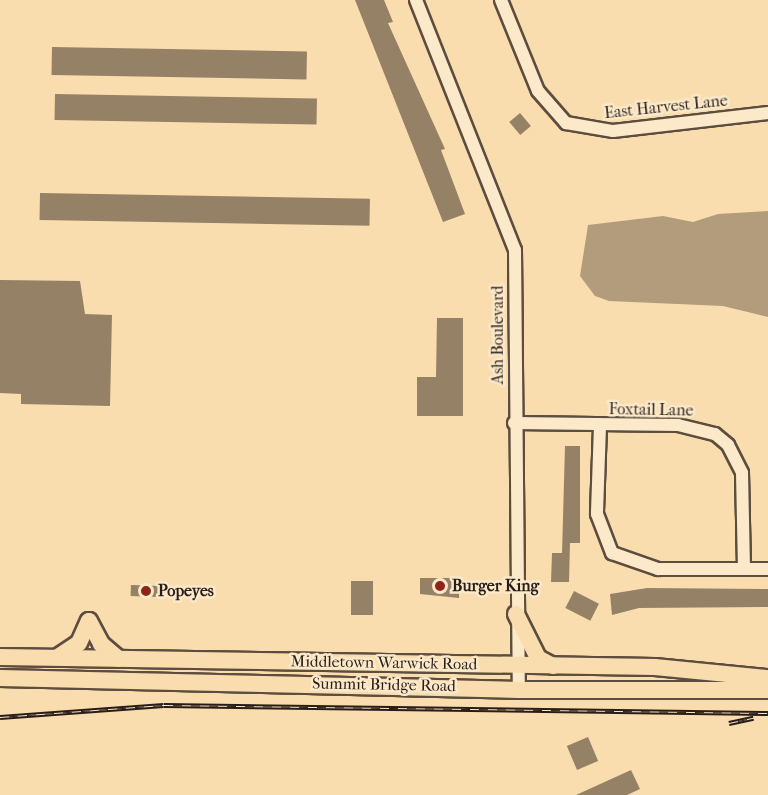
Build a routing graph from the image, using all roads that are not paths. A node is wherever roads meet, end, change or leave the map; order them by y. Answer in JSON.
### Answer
{"nodes":[{"id":1,"x":416,"y":0,"type":"edge"},
{"id":2,"x":501,"y":0,"type":"edge"},
{"id":3,"x":768,"y":113,"type":"edge"},
{"id":4,"x":514,"y":423,"type":"junction"},
{"id":5,"x":600,"y":426,"type":"junction"},
{"id":6,"x":744,"y":568,"type":"junction"},
{"id":7,"x":768,"y":569,"type":"edge"},
{"id":8,"x":516,"y":614,"type":"junction"},
{"id":9,"x":0,"y":657,"type":"edge"},
{"id":10,"x":56,"y":658,"type":"junction"},
{"id":11,"x":119,"y":659,"type":"junction"},
{"id":12,"x":517,"y":666,"type":"junction"},
{"id":13,"x":553,"y":666,"type":"junction"},
{"id":14,"x":0,"y":678,"type":"edge"},
{"id":15,"x":768,"y":678,"type":"edge"},
{"id":16,"x":519,"y":690,"type":"junction"},
{"id":17,"x":768,"y":690,"type":"edge"}],
"edges":[{"from":1,"to":4,"type":"street","name":"Ash Boulevard"},
{"from":2,"to":3,"type":"street","name":"East Harvest Lane"},
{"from":4,"to":5,"type":"street","name":"Foxtail Lane"},
{"from":4,"to":8,"type":"street","name":"Ash Boulevard"},
{"from":5,"to":6,"type":"street","name":"Foxtail Lane"},
{"from":5,"to":6,"type":"street"},
{"from":6,"to":7,"type":"street"},
{"from":8,"to":12,"type":"street","name":"Ash Boulevard"},
{"from":8,"to":13,"type":"main road"},
{"from":9,"to":10,"type":"main road","name":"Middletown Warwick Road"},
{"from":10,"to":11,"type":"main road","name":"Middletown Warwick Road"},
{"from":10,"to":11,"type":"main road"},
{"from":11,"to":12,"type":"main road","name":"Middletown Warwick Road"},
{"from":12,"to":13,"type":"main road","name":"Middletown Warwick Road"},
{"from":12,"to":16,"type":"street","name":"Ash Boulevard"},
{"from":13,"to":15,"type":"main road","name":"Middletown Warwick Road"},
{"from":14,"to":16,"type":"main road","name":"Summit Bridge Road"},
{"from":16,"to":17,"type":"main road","name":"Summit Bridge Road"}]}
